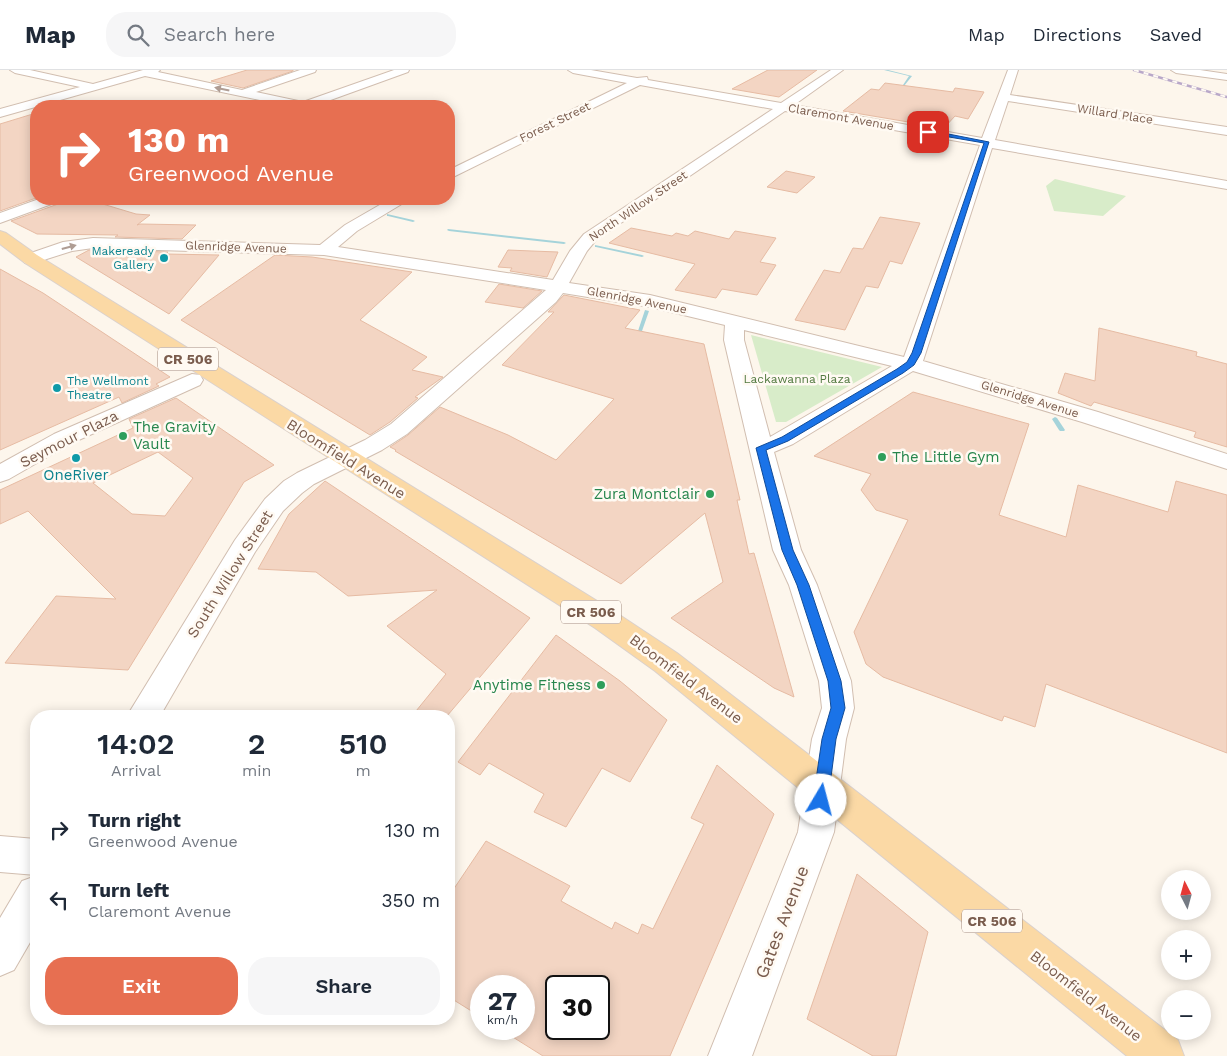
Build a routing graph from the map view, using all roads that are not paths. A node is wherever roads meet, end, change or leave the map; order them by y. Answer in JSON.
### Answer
{"nodes":[{"id":1,"x":15,"y":70,"type":"edge"},
{"id":2,"x":311,"y":70,"type":"edge"},
{"id":3,"x":404,"y":70,"type":"edge"},
{"id":4,"x":573,"y":70,"type":"edge"},
{"id":5,"x":838,"y":70,"type":"edge"},
{"id":6,"x":1013,"y":70,"type":"edge"},
{"id":7,"x":1176,"y":70,"type":"edge"},
{"id":8,"x":150,"y":71,"type":"edge"},
{"id":9,"x":654,"y":74,"type":"dead end"},
{"id":10,"x":1227,"y":77,"type":"edge"},
{"id":11,"x":638,"y":82,"type":"junction"},
{"id":12,"x":92,"y":87,"type":"junction"},
{"id":13,"x":242,"y":93,"type":"junction"},
{"id":14,"x":1003,"y":97,"type":"junction"},
{"id":15,"x":46,"y":100,"type":"edge"},
{"id":16,"x":275,"y":100,"type":"edge"},
{"id":17,"x":321,"y":100,"type":"edge"},
{"id":18,"x":30,"y":105,"type":"edge"},
{"id":19,"x":784,"y":107,"type":"junction"},
{"id":20,"x":0,"y":113,"type":"edge"},
{"id":21,"x":1227,"y":132,"type":"edge"},
{"id":22,"x":987,"y":142,"type":"junction"},
{"id":23,"x":455,"y":172,"type":"edge"},
{"id":24,"x":1227,"y":185,"type":"edge"},
{"id":25,"x":36,"y":205,"type":"edge"},
{"id":26,"x":390,"y":205,"type":"edge"},
{"id":27,"x":0,"y":218,"type":"edge"},
{"id":28,"x":0,"y":236,"type":"edge"},
{"id":29,"x":324,"y":250,"type":"junction"},
{"id":30,"x":31,"y":259,"type":"junction"},
{"id":31,"x":559,"y":286,"type":"junction"},
{"id":32,"x":735,"y":321,"type":"junction"},
{"id":33,"x":911,"y":364,"type":"junction"},
{"id":34,"x":192,"y":380,"type":"dead end"},
{"id":35,"x":761,"y":448,"type":"junction"},
{"id":36,"x":345,"y":458,"type":"junction"},
{"id":37,"x":1227,"y":462,"type":"edge"},
{"id":38,"x":0,"y":474,"type":"edge"},
{"id":39,"x":147,"y":710,"type":"edge"},
{"id":40,"x":823,"y":784,"type":"junction"},
{"id":41,"x":0,"y":854,"type":"edge"},
{"id":42,"x":30,"y":856,"type":"edge"},
{"id":43,"x":30,"y":905,"type":"edge"},
{"id":44,"x":0,"y":956,"type":"edge"},
{"id":45,"x":730,"y":1056,"type":"edge"},
{"id":46,"x":1162,"y":1056,"type":"edge"}],
"edges":[{"from":1,"to":12,"type":"street"},
{"from":2,"to":13,"type":"street"},
{"from":3,"to":17,"type":"street"},
{"from":4,"to":11,"type":"street","name":"Claremont Avenue"},
{"from":5,"to":19,"type":"street","name":"North Willow Street"},
{"from":6,"to":14,"type":"street"},
{"from":7,"to":10,"type":"street"},
{"from":8,"to":12,"type":"street"},
{"from":13,"to":8,"type":"street","one_way":true},
{"from":9,"to":11,"type":"street","name":"Forest Street"},
{"from":11,"to":19,"type":"street","name":"Claremont Avenue"},
{"from":11,"to":23,"type":"street","name":"Forest Street"},
{"from":12,"to":15,"type":"street"},
{"from":13,"to":16,"type":"street"},
{"from":14,"to":21,"type":"street","name":"Willard Place"},
{"from":14,"to":22,"type":"street"},
{"from":18,"to":20,"type":"street"},
{"from":19,"to":22,"type":"street","name":"Claremont Avenue"},
{"from":19,"to":31,"type":"street","name":"North Willow Street"},
{"from":22,"to":24,"type":"street","name":"Claremont Avenue"},
{"from":22,"to":33,"type":"street"},
{"from":25,"to":27,"type":"street"},
{"from":26,"to":29,"type":"street"},
{"from":28,"to":30,"type":"main road","name":"Bloomfield Avenue","number":"CR 506"},
{"from":30,"to":29,"type":"street","name":"Glenridge Avenue","one_way":true},
{"from":29,"to":31,"type":"street","name":"Glenridge Avenue"},
{"from":30,"to":36,"type":"main road","name":"Bloomfield Avenue","number":"CR 506"},
{"from":31,"to":32,"type":"street","name":"Glenridge Avenue"},
{"from":31,"to":36,"type":"street","name":"North Willow Street"},
{"from":32,"to":33,"type":"street","name":"Glenridge Avenue"},
{"from":32,"to":35,"type":"street"},
{"from":33,"to":35,"type":"street"},
{"from":33,"to":37,"type":"street","name":"Glenridge Avenue"},
{"from":34,"to":38,"type":"street","name":"Seymour Plaza"},
{"from":35,"to":40,"type":"street"},
{"from":36,"to":39,"type":"street","name":"South Willow Street"},
{"from":36,"to":40,"type":"main road","name":"Bloomfield Avenue","number":"CR 506"},
{"from":40,"to":45,"type":"street","name":"Gates Avenue"},
{"from":40,"to":46,"type":"main road","name":"Bloomfield Avenue","number":"CR 506"},
{"from":41,"to":42,"type":"street"},
{"from":43,"to":44,"type":"street"}]}
